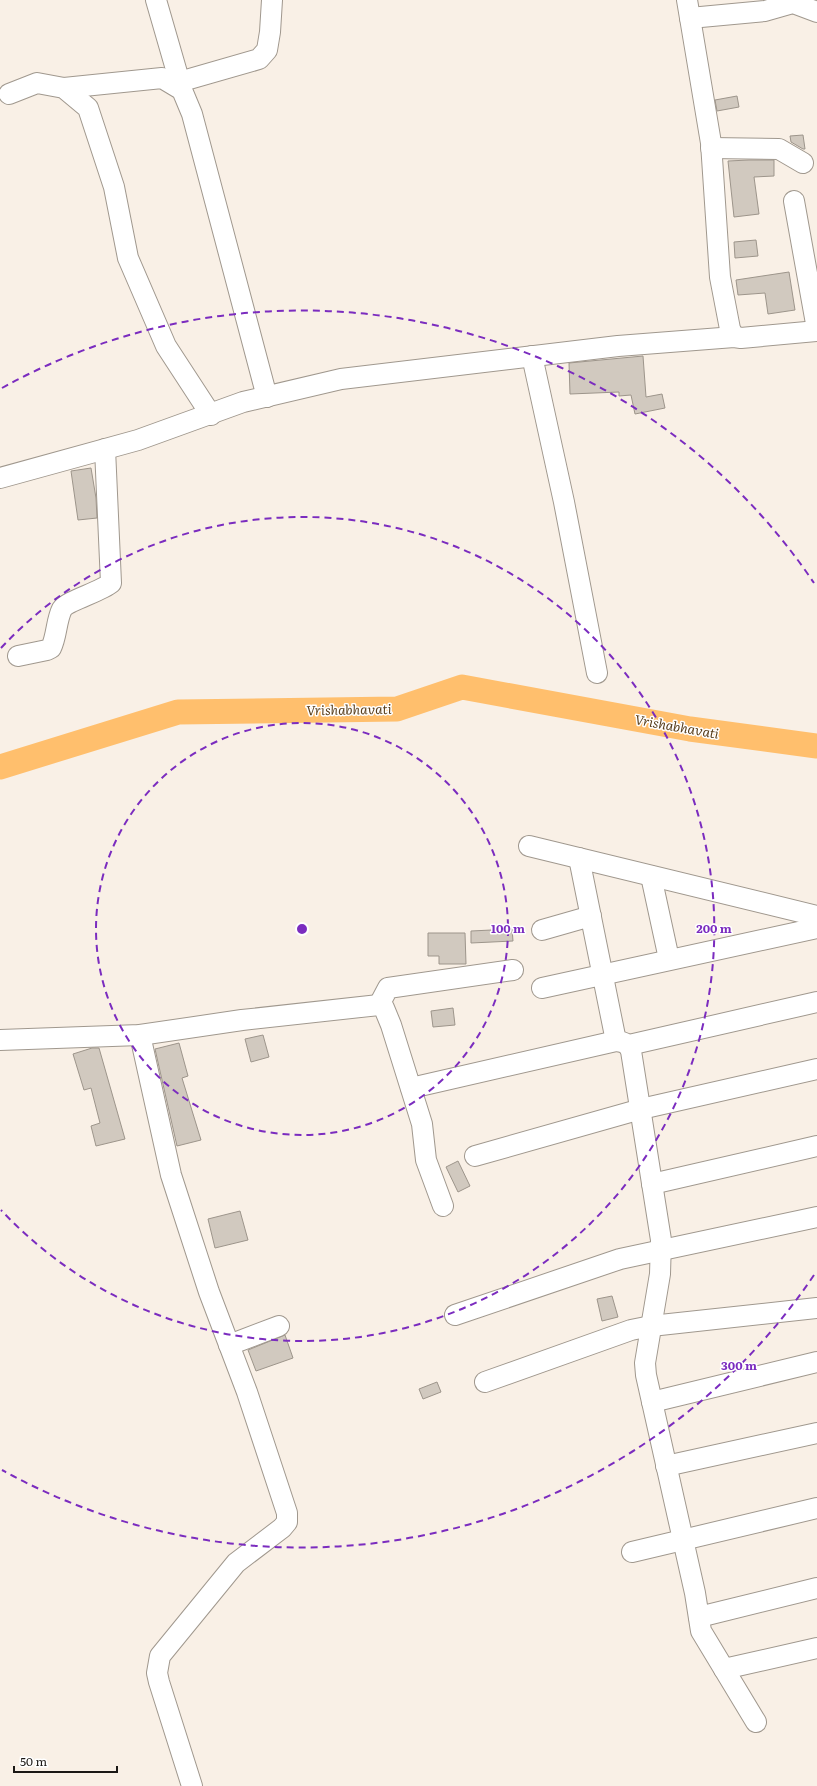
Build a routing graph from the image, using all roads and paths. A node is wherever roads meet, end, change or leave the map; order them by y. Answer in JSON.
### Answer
{"nodes":[{"id":1,"x":156,"y":0,"type":"edge"},
{"id":2,"x":272,"y":0,"type":"edge"},
{"id":3,"x":688,"y":9,"type":"edge"},
{"id":4,"x":817,"y":12,"type":"edge"},
{"id":5,"x":180,"y":86,"type":"junction"},
{"id":6,"x":64,"y":88,"type":"junction"},
{"id":7,"x":9,"y":94,"type":"dead end"},
{"id":8,"x":712,"y":148,"type":"junction"},
{"id":9,"x":803,"y":163,"type":"dead end"},
{"id":10,"x":794,"y":201,"type":"dead end"},
{"id":11,"x":817,"y":330,"type":"edge"},
{"id":12,"x":734,"y":337,"type":"junction"},
{"id":13,"x":532,"y":356,"type":"junction"},
{"id":14,"x":267,"y":396,"type":"junction"},
{"id":15,"x":210,"y":415,"type":"junction"},
{"id":16,"x":105,"y":449,"type":"junction"},
{"id":17,"x":0,"y":478,"type":"edge"},
{"id":18,"x":18,"y":656,"type":"dead end"},
{"id":19,"x":597,"y":673,"type":"dead end"},
{"id":20,"x":529,"y":846,"type":"dead end"},
{"id":21,"x":579,"y":858,"type":"junction"},
{"id":22,"x":651,"y":876,"type":"junction"},
{"id":23,"x":591,"y":916,"type":"junction"},
{"id":24,"x":817,"y":916,"type":"edge"},
{"id":25,"x":817,"y":928,"type":"edge"},
{"id":26,"x":542,"y":930,"type":"dead end"},
{"id":27,"x":669,"y":960,"type":"junction"},
{"id":28,"x":513,"y":970,"type":"dead end"},
{"id":29,"x":603,"y":974,"type":"junction"},
{"id":30,"x":542,"y":988,"type":"dead end"},
{"id":31,"x":817,"y":1002,"type":"edge"},
{"id":32,"x":379,"y":1005,"type":"junction"},
{"id":33,"x":140,"y":1035,"type":"junction"},
{"id":34,"x":0,"y":1040,"type":"edge"},
{"id":35,"x":623,"y":1043,"type":"junction"},
{"id":36,"x":817,"y":1069,"type":"edge"},
{"id":37,"x":411,"y":1088,"type":"junction"},
{"id":38,"x":641,"y":1109,"type":"junction"},
{"id":39,"x":817,"y":1146,"type":"edge"},
{"id":40,"x":475,"y":1156,"type":"dead end"},
{"id":41,"x":652,"y":1184,"type":"junction"},
{"id":42,"x":443,"y":1206,"type":"dead end"},
{"id":43,"x":817,"y":1217,"type":"edge"},
{"id":44,"x":661,"y":1251,"type":"junction"},
{"id":45,"x":817,"y":1308,"type":"edge"},
{"id":46,"x":455,"y":1315,"type":"dead end"},
{"id":47,"x":279,"y":1326,"type":"dead end"},
{"id":48,"x":651,"y":1326,"type":"junction"},
{"id":49,"x":229,"y":1345,"type":"junction"},
{"id":50,"x":817,"y":1362,"type":"edge"},
{"id":51,"x":485,"y":1382,"type":"dead end"},
{"id":52,"x":652,"y":1402,"type":"junction"},
{"id":53,"x":817,"y":1433,"type":"edge"},
{"id":54,"x":666,"y":1466,"type":"junction"},
{"id":55,"x":817,"y":1508,"type":"edge"},
{"id":56,"x":683,"y":1540,"type":"junction"},
{"id":57,"x":632,"y":1552,"type":"dead end"},
{"id":58,"x":817,"y":1588,"type":"edge"},
{"id":59,"x":699,"y":1617,"type":"junction"},
{"id":60,"x":817,"y":1648,"type":"edge"},
{"id":61,"x":724,"y":1669,"type":"junction"},
{"id":62,"x":756,"y":1722,"type":"dead end"},
{"id":63,"x":192,"y":1786,"type":"edge"}],
"edges":[{"from":1,"to":5,"type":"street"},
{"from":2,"to":5,"type":"street"},
{"from":3,"to":4,"type":"street"},
{"from":3,"to":8,"type":"street"},
{"from":5,"to":6,"type":"street"},
{"from":5,"to":14,"type":"street"},
{"from":6,"to":7,"type":"street"},
{"from":6,"to":15,"type":"street"},
{"from":8,"to":9,"type":"street"},
{"from":8,"to":12,"type":"street"},
{"from":10,"to":11,"type":"street"},
{"from":11,"to":12,"type":"street"},
{"from":12,"to":13,"type":"street"},
{"from":13,"to":14,"type":"street"},
{"from":13,"to":19,"type":"street"},
{"from":14,"to":15,"type":"street"},
{"from":15,"to":16,"type":"street"},
{"from":16,"to":17,"type":"street"},
{"from":16,"to":18,"type":"street"},
{"from":20,"to":21,"type":"street"},
{"from":21,"to":22,"type":"street"},
{"from":21,"to":23,"type":"street"},
{"from":22,"to":24,"type":"street"},
{"from":22,"to":27,"type":"street"},
{"from":23,"to":26,"type":"street"},
{"from":23,"to":29,"type":"street"},
{"from":25,"to":27,"type":"street"},
{"from":27,"to":29,"type":"street"},
{"from":28,"to":32,"type":"street"},
{"from":29,"to":30,"type":"street"},
{"from":29,"to":35,"type":"street"},
{"from":31,"to":35,"type":"street"},
{"from":32,"to":33,"type":"street"},
{"from":32,"to":37,"type":"street"},
{"from":33,"to":34,"type":"street"},
{"from":33,"to":49,"type":"street"},
{"from":35,"to":37,"type":"street"},
{"from":35,"to":38,"type":"street"},
{"from":36,"to":38,"type":"street"},
{"from":37,"to":42,"type":"street"},
{"from":38,"to":40,"type":"street"},
{"from":38,"to":41,"type":"street"},
{"from":39,"to":41,"type":"street"},
{"from":41,"to":44,"type":"street"},
{"from":43,"to":44,"type":"street"},
{"from":44,"to":46,"type":"street"},
{"from":44,"to":48,"type":"street"},
{"from":45,"to":48,"type":"street"},
{"from":47,"to":49,"type":"street"},
{"from":48,"to":51,"type":"street"},
{"from":48,"to":52,"type":"street"},
{"from":49,"to":63,"type":"street"},
{"from":50,"to":52,"type":"street"},
{"from":52,"to":54,"type":"street"},
{"from":53,"to":54,"type":"street"},
{"from":54,"to":56,"type":"street"},
{"from":55,"to":56,"type":"street"},
{"from":56,"to":57,"type":"street"},
{"from":56,"to":59,"type":"street"},
{"from":58,"to":59,"type":"street"},
{"from":59,"to":61,"type":"street"},
{"from":60,"to":61,"type":"street"},
{"from":61,"to":62,"type":"street"}]}
